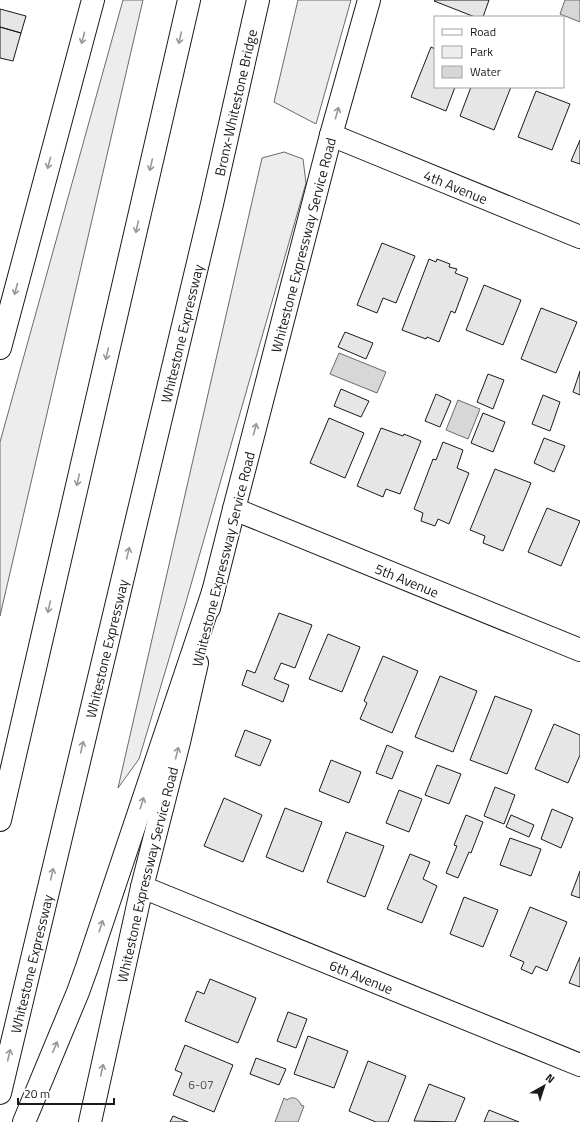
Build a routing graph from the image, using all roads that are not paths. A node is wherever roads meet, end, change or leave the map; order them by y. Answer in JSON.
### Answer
{"nodes":[{"id":1,"x":93,"y":0,"type":"edge"},
{"id":2,"x":189,"y":0,"type":"edge"},
{"id":3,"x":258,"y":0,"type":"edge"},
{"id":4,"x":369,"y":0,"type":"edge"},
{"id":5,"x":331,"y":135,"type":"junction"},
{"id":6,"x":212,"y":204,"type":"joint"},
{"id":7,"x":580,"y":237,"type":"edge"},
{"id":8,"x":0,"y":348,"type":"edge"},
{"id":9,"x":234,"y":509,"type":"junction"},
{"id":10,"x":214,"y":589,"type":"junction"},
{"id":11,"x":580,"y":650,"type":"edge"},
{"id":12,"x":0,"y":820,"type":"edge"},
{"id":13,"x":142,"y":887,"type":"junction"},
{"id":14,"x":580,"y":1065,"type":"edge"},
{"id":15,"x":0,"y":1093,"type":"edge"},
{"id":16,"x":24,"y":1122,"type":"edge"},
{"id":17,"x":90,"y":1122,"type":"edge"}],
"edges":[{"from":1,"to":8,"type":"main road","one_way":true},
{"from":2,"to":12,"type":"main road","one_way":true},
{"from":3,"to":6,"type":"main road","name":"Bronx-Whitestone Bridge"},
{"from":5,"to":4,"type":"main road","name":"Whitestone Expressway Service Road","one_way":true},
{"from":5,"to":7,"type":"main road","name":"4th Avenue"},
{"from":9,"to":5,"type":"main road","name":"Whitestone Expressway Service Road","one_way":true},
{"from":15,"to":6,"type":"main road","name":"Whitestone Expressway","one_way":true},
{"from":9,"to":10,"type":"main road","name":"Whitestone Expressway Service Road"},
{"from":9,"to":11,"type":"main road","name":"5th Avenue"},
{"from":13,"to":10,"type":"main road","name":"Whitestone Expressway Service Road","one_way":true},
{"from":16,"to":10,"type":"main road","one_way":true},
{"from":13,"to":14,"type":"main road","name":"6th Avenue"},
{"from":17,"to":13,"type":"main road","name":"Whitestone Expressway Service Road","one_way":true}]}
